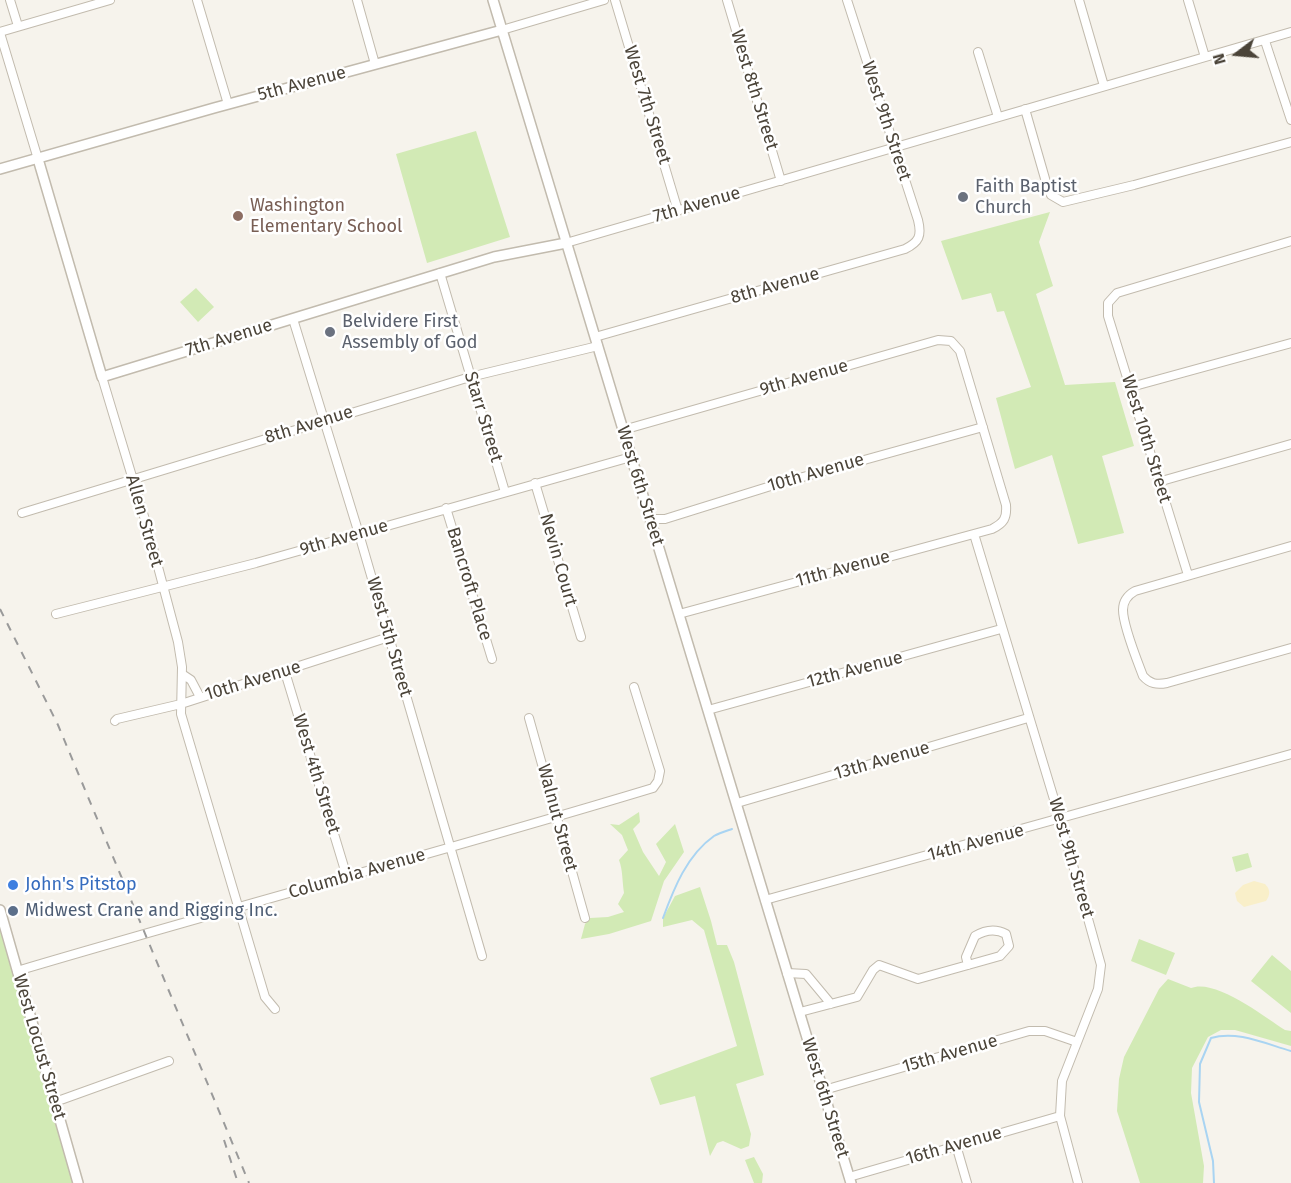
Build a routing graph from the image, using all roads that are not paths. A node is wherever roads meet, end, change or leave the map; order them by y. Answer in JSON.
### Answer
{"nodes":[{"id":1,"x":10,"y":0,"type":"edge"},
{"id":2,"x":110,"y":0,"type":"edge"},
{"id":3,"x":197,"y":0,"type":"edge"},
{"id":4,"x":357,"y":0,"type":"edge"},
{"id":5,"x":493,"y":0,"type":"edge"},
{"id":6,"x":604,"y":0,"type":"edge"},
{"id":7,"x":615,"y":0,"type":"edge"},
{"id":8,"x":727,"y":0,"type":"edge"},
{"id":9,"x":847,"y":0,"type":"edge"},
{"id":10,"x":1079,"y":0,"type":"edge"},
{"id":11,"x":1188,"y":0,"type":"edge"},
{"id":12,"x":18,"y":26,"type":"junction"},
{"id":13,"x":501,"y":30,"type":"junction"},
{"id":14,"x":0,"y":32,"type":"edge"},
{"id":15,"x":1291,"y":32,"type":"edge"},
{"id":16,"x":1265,"y":41,"type":"junction"},
{"id":17,"x":978,"y":52,"type":"dead end"},
{"id":18,"x":1205,"y":57,"type":"junction"},
{"id":19,"x":375,"y":64,"type":"junction"},
{"id":20,"x":1104,"y":86,"type":"junction"},
{"id":21,"x":228,"y":104,"type":"junction"},
{"id":22,"x":1024,"y":109,"type":"junction"},
{"id":23,"x":998,"y":117,"type":"junction"},
{"id":24,"x":1291,"y":120,"type":"edge"},
{"id":25,"x":1291,"y":142,"type":"edge"},
{"id":26,"x":893,"y":148,"type":"junction"},
{"id":27,"x":38,"y":159,"type":"junction"},
{"id":28,"x":0,"y":169,"type":"edge"},
{"id":29,"x":781,"y":181,"type":"junction"},
{"id":30,"x":678,"y":211,"type":"junction"},
{"id":31,"x":1291,"y":240,"type":"edge"},
{"id":32,"x":917,"y":242,"type":"joint"},
{"id":33,"x":566,"y":243,"type":"junction"},
{"id":34,"x":440,"y":273,"type":"junction"},
{"id":35,"x":293,"y":319,"type":"junction"},
{"id":36,"x":597,"y":341,"type":"junction"},
{"id":37,"x":1291,"y":342,"type":"edge"},
{"id":38,"x":102,"y":376,"type":"junction"},
{"id":39,"x":470,"y":377,"type":"junction"},
{"id":40,"x":1131,"y":387,"type":"junction"},
{"id":41,"x":325,"y":421,"type":"junction"},
{"id":42,"x":983,"y":427,"type":"junction"},
{"id":43,"x":623,"y":430,"type":"junction"},
{"id":44,"x":1291,"y":444,"type":"edge"},
{"id":45,"x":631,"y":457,"type":"junction"},
{"id":46,"x":132,"y":479,"type":"junction"},
{"id":47,"x":1158,"y":482,"type":"junction"},
{"id":48,"x":535,"y":483,"type":"junction"},
{"id":49,"x":505,"y":492,"type":"junction"},
{"id":50,"x":446,"y":508,"type":"junction"},
{"id":51,"x":22,"y":513,"type":"dead end"},
{"id":52,"x":651,"y":519,"type":"junction"},
{"id":53,"x":359,"y":534,"type":"junction"},
{"id":54,"x":974,"y":534,"type":"junction"},
{"id":55,"x":1291,"y":546,"type":"edge"},
{"id":56,"x":1188,"y":575,"type":"junction"},
{"id":57,"x":164,"y":587,"type":"junction"},
{"id":58,"x":56,"y":614,"type":"dead end"},
{"id":59,"x":679,"y":614,"type":"junction"},
{"id":60,"x":1001,"y":629,"type":"junction"},
{"id":61,"x":389,"y":637,"type":"junction"},
{"id":62,"x":581,"y":637,"type":"dead end"},
{"id":63,"x":1291,"y":648,"type":"edge"},
{"id":64,"x":492,"y":659,"type":"dead end"},
{"id":65,"x":285,"y":672,"type":"junction"},
{"id":66,"x":182,"y":674,"type":"junction"},
{"id":67,"x":634,"y":687,"type":"dead end"},
{"id":68,"x":200,"y":697,"type":"junction"},
{"id":69,"x":182,"y":704,"type":"junction"},
{"id":70,"x":708,"y":710,"type":"junction"},
{"id":71,"x":529,"y":718,"type":"dead end"},
{"id":72,"x":1028,"y":718,"type":"junction"},
{"id":73,"x":115,"y":721,"type":"dead end"},
{"id":74,"x":1291,"y":754,"type":"edge"},
{"id":75,"x":737,"y":803,"type":"junction"},
{"id":76,"x":557,"y":817,"type":"junction"},
{"id":77,"x":1060,"y":819,"type":"junction"},
{"id":78,"x":452,"y":847,"type":"junction"},
{"id":79,"x":347,"y":877,"type":"junction"},
{"id":80,"x":765,"y":900,"type":"junction"},
{"id":81,"x":238,"y":908,"type":"junction"},
{"id":82,"x":0,"y":910,"type":"edge"},
{"id":83,"x":585,"y":918,"type":"dead end"},
{"id":84,"x":482,"y":956,"type":"dead end"},
{"id":85,"x":968,"y":965,"type":"junction"},
{"id":86,"x":17,"y":971,"type":"junction"},
{"id":87,"x":787,"y":973,"type":"junction"},
{"id":88,"x":831,"y":1004,"type":"junction"},
{"id":89,"x":275,"y":1009,"type":"dead end"},
{"id":90,"x":800,"y":1012,"type":"junction"},
{"id":91,"x":1077,"y":1042,"type":"junction"},
{"id":92,"x":169,"y":1061,"type":"dead end"},
{"id":93,"x":824,"y":1090,"type":"junction"},
{"id":94,"x":55,"y":1102,"type":"junction"},
{"id":95,"x":1060,"y":1116,"type":"junction"},
{"id":96,"x":956,"y":1145,"type":"junction"},
{"id":97,"x":850,"y":1180,"type":"edge"},
{"id":98,"x":78,"y":1183,"type":"edge"},
{"id":99,"x":967,"y":1183,"type":"edge"},
{"id":100,"x":1078,"y":1183,"type":"edge"}],
"edges":[{"from":1,"to":12,"type":"street"},
{"from":2,"to":12,"type":"street"},
{"from":3,"to":21,"type":"street"},
{"from":4,"to":19,"type":"street"},
{"from":5,"to":13,"type":"street","name":"West 6th Street"},
{"from":6,"to":13,"type":"street","name":"5th Avenue"},
{"from":7,"to":30,"type":"street","name":"West 7th Street"},
{"from":8,"to":29,"type":"street","name":"West 8th Street"},
{"from":9,"to":26,"type":"street","name":"West 9th Street"},
{"from":10,"to":20,"type":"street"},
{"from":11,"to":18,"type":"street"},
{"from":12,"to":14,"type":"street"},
{"from":13,"to":19,"type":"street","name":"5th Avenue"},
{"from":13,"to":33,"type":"street","name":"West 6th Street"},
{"from":14,"to":27,"type":"street","name":"Allen Street"},
{"from":15,"to":16,"type":"street","name":"7th Avenue"},
{"from":16,"to":18,"type":"street","name":"7th Avenue"},
{"from":16,"to":24,"type":"street"},
{"from":17,"to":23,"type":"street"},
{"from":18,"to":20,"type":"street","name":"7th Avenue"},
{"from":19,"to":21,"type":"street","name":"5th Avenue"},
{"from":20,"to":22,"type":"street","name":"7th Avenue"},
{"from":21,"to":27,"type":"street","name":"5th Avenue"},
{"from":22,"to":23,"type":"street","name":"7th Avenue"},
{"from":22,"to":25,"type":"street"},
{"from":23,"to":26,"type":"street","name":"7th Avenue"},
{"from":26,"to":29,"type":"street","name":"7th Avenue"},
{"from":26,"to":32,"type":"street","name":"West 9th Street"},
{"from":27,"to":28,"type":"street","name":"5th Avenue"},
{"from":27,"to":38,"type":"street","name":"Allen Street"},
{"from":29,"to":30,"type":"street","name":"7th Avenue"},
{"from":30,"to":33,"type":"street","name":"7th Avenue"},
{"from":31,"to":40,"type":"street","name":"West 10th Street"},
{"from":32,"to":36,"type":"street","name":"8th Avenue"},
{"from":33,"to":34,"type":"street","name":"7th Avenue"},
{"from":33,"to":36,"type":"street","name":"West 6th Street"},
{"from":34,"to":35,"type":"street","name":"7th Avenue"},
{"from":34,"to":39,"type":"street","name":"Starr Street"},
{"from":35,"to":38,"type":"street","name":"7th Avenue"},
{"from":35,"to":41,"type":"street","name":"West 5th Street"},
{"from":36,"to":39,"type":"street","name":"8th Avenue"},
{"from":36,"to":43,"type":"street","name":"West 6th Street"},
{"from":37,"to":40,"type":"street"},
{"from":38,"to":46,"type":"street","name":"Allen Street"},
{"from":39,"to":41,"type":"street","name":"8th Avenue"},
{"from":39,"to":49,"type":"street","name":"Starr Street"},
{"from":40,"to":47,"type":"street","name":"West 10th Street"},
{"from":41,"to":46,"type":"street","name":"8th Avenue"},
{"from":41,"to":53,"type":"street","name":"West 5th Street"},
{"from":42,"to":43,"type":"street","name":"9th Avenue"},
{"from":42,"to":52,"type":"street","name":"10th Avenue"},
{"from":42,"to":54,"type":"street","name":"11th Avenue"},
{"from":43,"to":45,"type":"street","name":"West 6th Street"},
{"from":44,"to":47,"type":"street"},
{"from":45,"to":48,"type":"street","name":"9th Avenue"},
{"from":45,"to":52,"type":"street","name":"West 6th Street"},
{"from":46,"to":51,"type":"street","name":"8th Avenue"},
{"from":46,"to":57,"type":"street","name":"Allen Street"},
{"from":47,"to":56,"type":"street","name":"West 10th Street"},
{"from":48,"to":49,"type":"street","name":"9th Avenue"},
{"from":48,"to":62,"type":"street","name":"Nevin Court"},
{"from":49,"to":50,"type":"street","name":"9th Avenue"},
{"from":50,"to":53,"type":"street","name":"9th Avenue"},
{"from":50,"to":64,"type":"street","name":"Bancroft Place"},
{"from":52,"to":59,"type":"street","name":"West 6th Street"},
{"from":53,"to":57,"type":"street","name":"9th Avenue"},
{"from":53,"to":61,"type":"street","name":"West 5th Street"},
{"from":54,"to":59,"type":"street","name":"11th Avenue"},
{"from":54,"to":60,"type":"street","name":"West 9th Street"},
{"from":55,"to":56,"type":"street"},
{"from":56,"to":63,"type":"street"},
{"from":57,"to":58,"type":"street","name":"9th Avenue"},
{"from":57,"to":66,"type":"street","name":"Allen Street"},
{"from":59,"to":70,"type":"street","name":"West 6th Street"},
{"from":60,"to":70,"type":"street","name":"12th Avenue"},
{"from":60,"to":72,"type":"street","name":"West 9th Street"},
{"from":61,"to":65,"type":"street","name":"10th Avenue"},
{"from":61,"to":78,"type":"street","name":"West 5th Street"},
{"from":65,"to":68,"type":"street","name":"10th Avenue"},
{"from":65,"to":79,"type":"street","name":"West 4th Street"},
{"from":66,"to":68,"type":"street"},
{"from":66,"to":69,"type":"street","name":"Allen Street"},
{"from":67,"to":76,"type":"street","name":"Columbia Avenue"},
{"from":68,"to":69,"type":"street","name":"10th Avenue"},
{"from":69,"to":73,"type":"street","name":"10th Avenue"},
{"from":69,"to":81,"type":"street","name":"Allen Street"},
{"from":70,"to":75,"type":"street","name":"West 6th Street"},
{"from":71,"to":76,"type":"street","name":"Walnut Street"},
{"from":72,"to":75,"type":"street","name":"13th Avenue"},
{"from":72,"to":77,"type":"street","name":"West 9th Street"},
{"from":74,"to":77,"type":"street","name":"14th Avenue"},
{"from":75,"to":80,"type":"street","name":"West 6th Street"},
{"from":76,"to":78,"type":"street","name":"Columbia Avenue"},
{"from":76,"to":83,"type":"street","name":"Walnut Street"},
{"from":77,"to":80,"type":"street","name":"14th Avenue"},
{"from":77,"to":91,"type":"street","name":"West 9th Street"},
{"from":78,"to":79,"type":"street","name":"Columbia Avenue"},
{"from":78,"to":84,"type":"street","name":"West 5th Street"},
{"from":79,"to":81,"type":"street","name":"Columbia Avenue"},
{"from":80,"to":87,"type":"street","name":"West 6th Street"},
{"from":81,"to":86,"type":"street","name":"Columbia Avenue"},
{"from":81,"to":89,"type":"street","name":"Allen Street"},
{"from":82,"to":86,"type":"street","name":"West Locust Street"},
{"from":85,"to":85,"type":"street","name":"West 6th Street"},
{"from":85,"to":88,"type":"street","name":"West 6th Street"},
{"from":86,"to":94,"type":"street","name":"West Locust Street"},
{"from":87,"to":88,"type":"street"},
{"from":87,"to":90,"type":"street","name":"West 6th Street"},
{"from":88,"to":90,"type":"street","name":"West 6th Street"},
{"from":90,"to":93,"type":"street","name":"West 6th Street"},
{"from":91,"to":93,"type":"street","name":"15th Avenue"},
{"from":91,"to":95,"type":"street","name":"West 9th Street"},
{"from":92,"to":94,"type":"street"},
{"from":93,"to":97,"type":"street","name":"West 6th Street"},
{"from":94,"to":98,"type":"street","name":"West Locust Street"},
{"from":95,"to":96,"type":"street","name":"16th Avenue"},
{"from":95,"to":100,"type":"street","name":"West 9th Street"},
{"from":96,"to":97,"type":"street","name":"16th Avenue"},
{"from":96,"to":99,"type":"street"}]}
